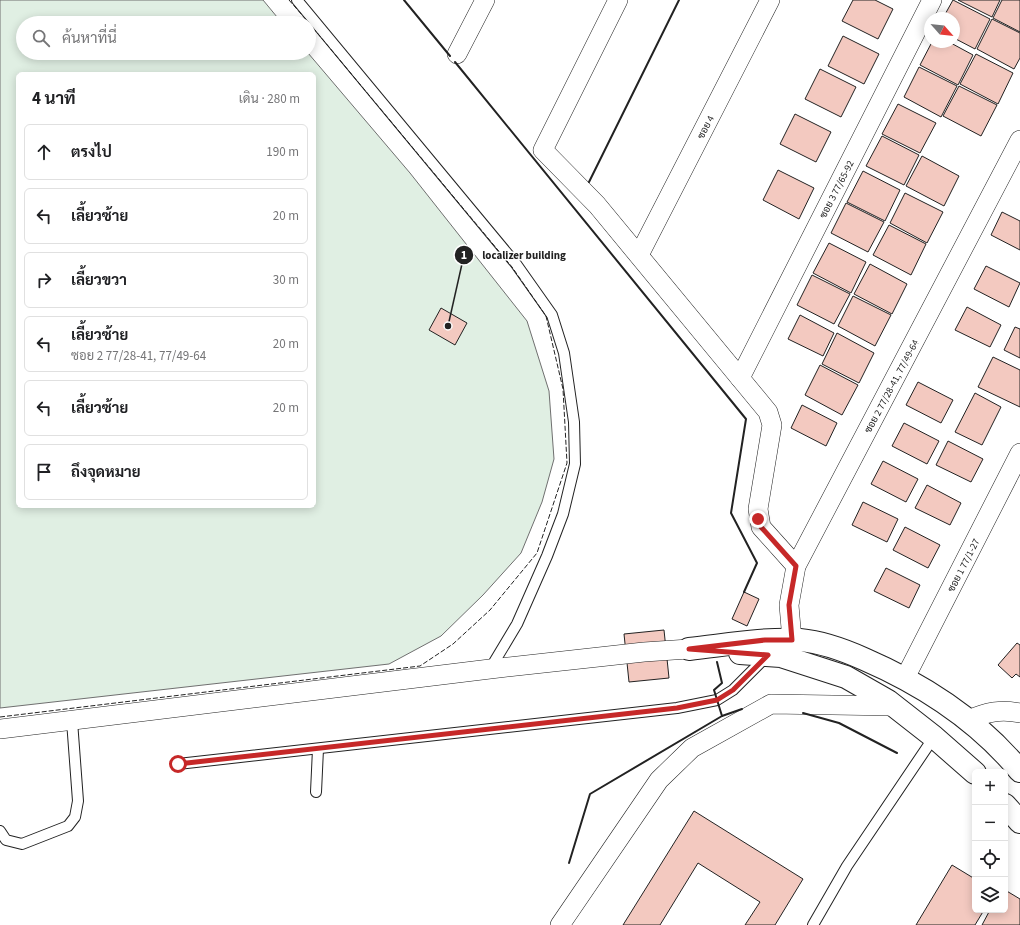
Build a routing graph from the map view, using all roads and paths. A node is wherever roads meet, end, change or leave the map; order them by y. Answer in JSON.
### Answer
{"nodes":[{"id":1,"x":297,"y":0,"type":"edge"},
{"id":2,"x":485,"y":0,"type":"edge"},
{"id":3,"x":618,"y":0,"type":"edge"},
{"id":4,"x":770,"y":0,"type":"edge"},
{"id":5,"x":932,"y":0,"type":"edge"},
{"id":6,"x":310,"y":16,"type":"edge"},
{"id":7,"x":316,"y":23,"type":"edge"},
{"id":8,"x":457,"y":54,"type":"dead end"},
{"id":9,"x":1020,"y":140,"type":"edge"},
{"id":10,"x":639,"y":255,"type":"junction"},
{"id":11,"x":740,"y":378,"type":"junction"},
{"id":12,"x":1020,"y":453,"type":"edge"},
{"id":13,"x":796,"y":566,"type":"junction"},
{"id":14,"x":792,"y":640,"type":"junction"},
{"id":15,"x":689,"y":649,"type":"junction"},
{"id":16,"x":768,"y":655,"type":"junction"},
{"id":17,"x":490,"y":670,"type":"junction"},
{"id":18,"x":905,"y":678,"type":"junction"},
{"id":19,"x":894,"y":706,"type":"junction"},
{"id":20,"x":1020,"y":714,"type":"edge"},
{"id":21,"x":963,"y":715,"type":"junction"},
{"id":22,"x":72,"y":721,"type":"junction"},
{"id":23,"x":0,"y":729,"type":"edge"},
{"id":24,"x":934,"y":737,"type":"junction"},
{"id":25,"x":318,"y":749,"type":"junction"},
{"id":26,"x":178,"y":764,"type":"dead end"},
{"id":27,"x":972,"y":770,"type":"edge"},
{"id":28,"x":1020,"y":770,"type":"edge"},
{"id":29,"x":316,"y":792,"type":"dead end"},
{"id":30,"x":1008,"y":808,"type":"edge"},
{"id":31,"x":1020,"y":822,"type":"edge"},
{"id":32,"x":2,"y":839,"type":"edge"},
{"id":33,"x":560,"y":925,"type":"edge"},
{"id":34,"x":813,"y":925,"type":"edge"}],
"edges":[{"from":1,"to":6,"type":"lane"},
{"from":2,"to":8,"type":"street"},
{"from":3,"to":10,"type":"street"},
{"from":4,"to":10,"type":"street","name":"ซอย 4"},
{"from":5,"to":11,"type":"street","name":"ซอย 3 77/65-92"},
{"from":7,"to":17,"type":"lane"},
{"from":9,"to":13,"type":"street","name":"ซอย 2 77/28-41, 77/49-64"},
{"from":10,"to":11,"type":"street"},
{"from":11,"to":13,"type":"street"},
{"from":12,"to":18,"type":"street","name":"ซอย 1 77/1-27"},
{"from":13,"to":14,"type":"street","name":"ซอย 2 77/28-41, 77/49-64"},
{"from":14,"to":15,"type":"street"},
{"from":14,"to":18,"type":"street"},
{"from":15,"to":16,"type":"street"},
{"from":15,"to":17,"type":"street"},
{"from":16,"to":19,"type":"street"},
{"from":16,"to":25,"type":"lane"},
{"from":17,"to":22,"type":"street"},
{"from":18,"to":21,"type":"street"},
{"from":19,"to":24,"type":"street"},
{"from":19,"to":33,"type":"street"},
{"from":20,"to":21,"type":"street"},
{"from":21,"to":24,"type":"street"},
{"from":21,"to":28,"type":"street"},
{"from":22,"to":23,"type":"street"},
{"from":22,"to":32,"type":"lane"},
{"from":24,"to":27,"type":"street"},
{"from":24,"to":34,"type":"lane"},
{"from":25,"to":26,"type":"lane"},
{"from":25,"to":29,"type":"lane"},
{"from":30,"to":31,"type":"street"}]}
